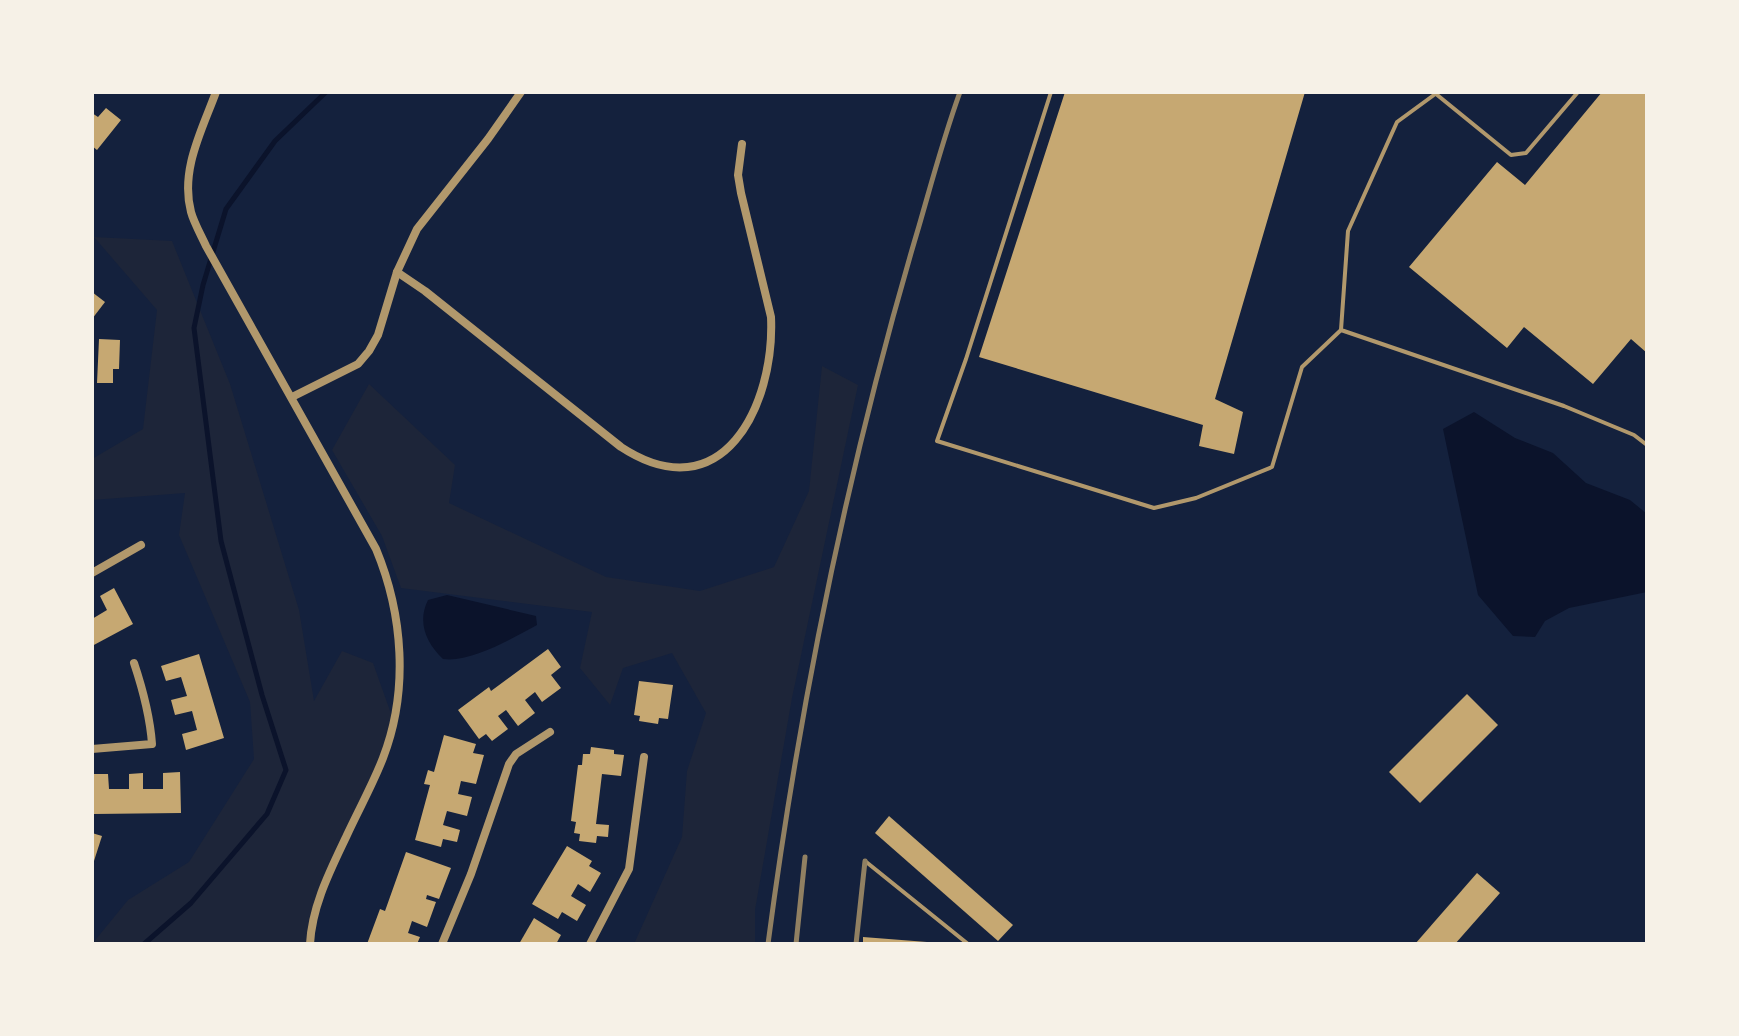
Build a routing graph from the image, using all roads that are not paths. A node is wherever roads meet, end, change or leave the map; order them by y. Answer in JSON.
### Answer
{"nodes":[{"id":1,"x":216,"y":92,"type":"edge"},
{"id":2,"x":521,"y":92,"type":"edge"},
{"id":3,"x":1051,"y":92,"type":"edge"},
{"id":4,"x":1578,"y":92,"type":"edge"},
{"id":5,"x":1437,"y":93,"type":"edge"},
{"id":6,"x":742,"y":144,"type":"dead end"},
{"id":7,"x":397,"y":272,"type":"junction"},
{"id":8,"x":1341,"y":330,"type":"junction"},
{"id":9,"x":292,"y":397,"type":"junction"},
{"id":10,"x":1647,"y":445,"type":"edge"},
{"id":11,"x":141,"y":545,"type":"dead end"},
{"id":12,"x":92,"y":573,"type":"edge"},
{"id":13,"x":134,"y":663,"type":"dead end"},
{"id":14,"x":550,"y":732,"type":"dead end"},
{"id":15,"x":92,"y":749,"type":"edge"},
{"id":16,"x":644,"y":757,"type":"dead end"},
{"id":17,"x":865,"y":861,"type":"dead end"},
{"id":18,"x":310,"y":944,"type":"edge"},
{"id":19,"x":442,"y":944,"type":"edge"},
{"id":20,"x":590,"y":944,"type":"edge"},
{"id":21,"x":968,"y":944,"type":"edge"}],
"edges":[{"from":1,"to":9,"type":"street"},
{"from":2,"to":7,"type":"street"},
{"from":3,"to":8,"type":"lane"},
{"from":4,"to":5,"type":"lane"},
{"from":5,"to":8,"type":"lane"},
{"from":6,"to":7,"type":"street"},
{"from":7,"to":9,"type":"street"},
{"from":8,"to":10,"type":"lane"},
{"from":9,"to":18,"type":"street"},
{"from":11,"to":12,"type":"street"},
{"from":13,"to":15,"type":"street"},
{"from":14,"to":19,"type":"street"},
{"from":16,"to":20,"type":"street"},
{"from":17,"to":21,"type":"lane"}]}
